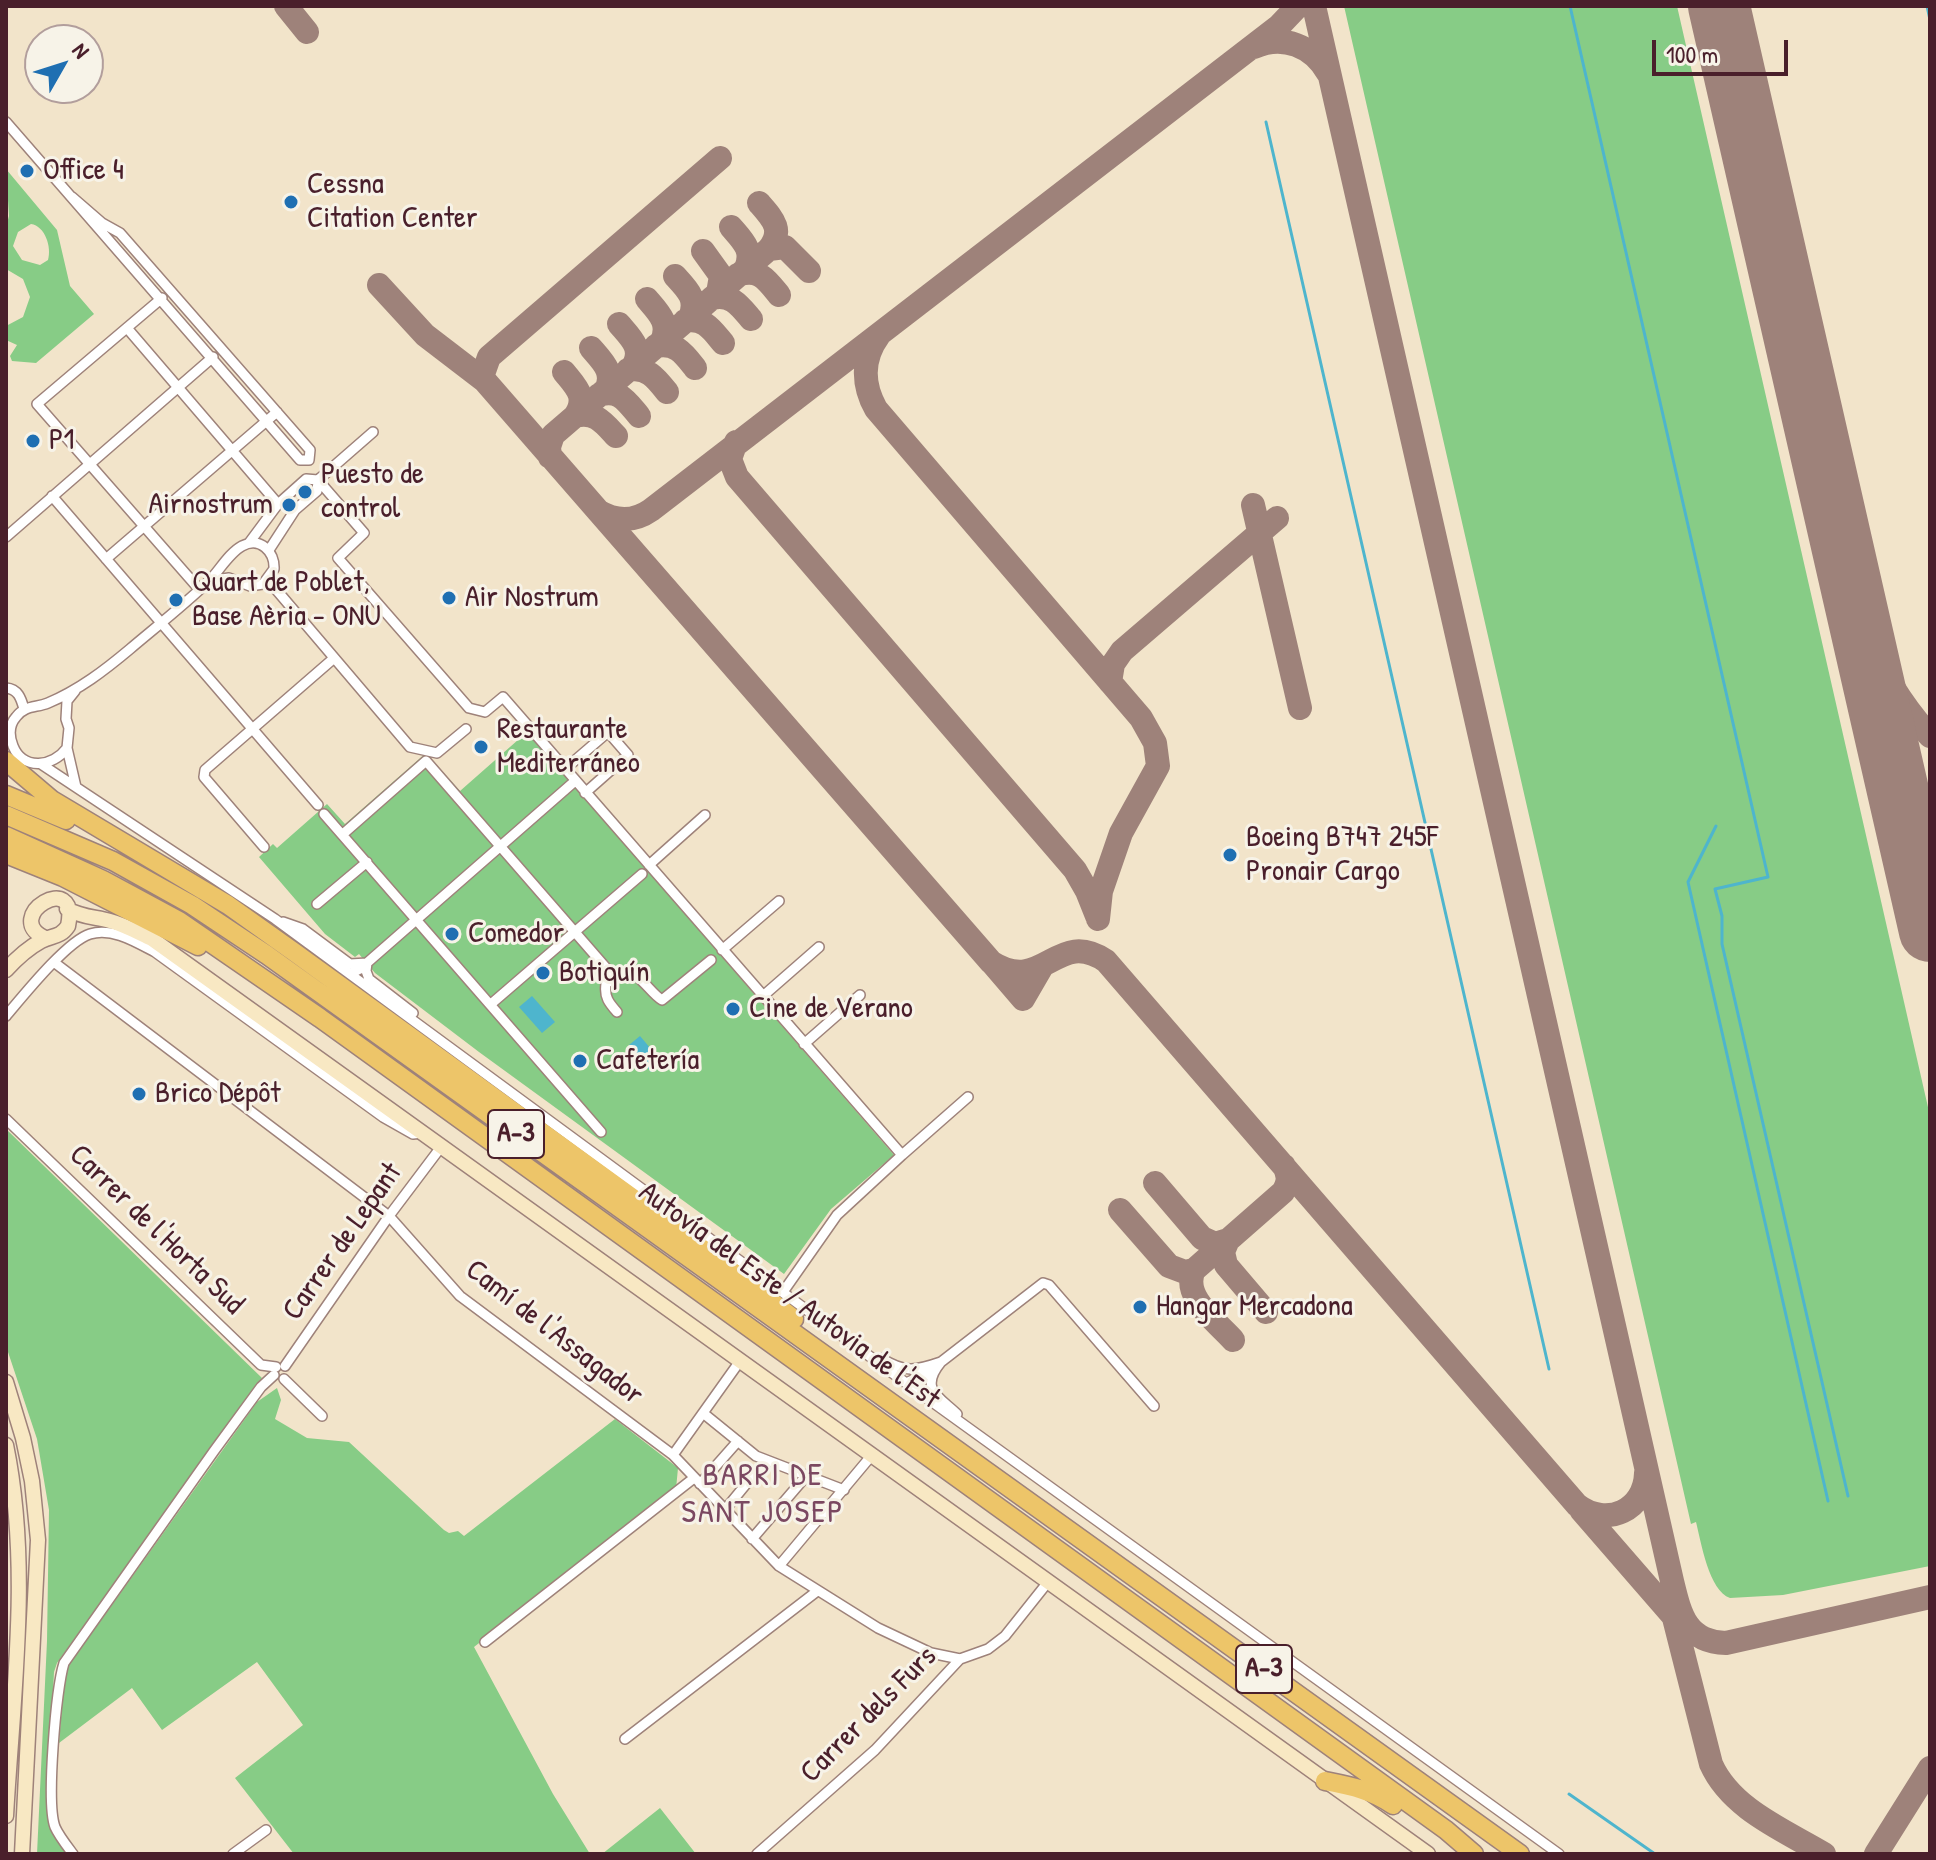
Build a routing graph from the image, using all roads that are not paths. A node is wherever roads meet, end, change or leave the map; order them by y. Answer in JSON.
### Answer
{"nodes":[{"id":1,"x":6,"y":122,"type":"edge"},
{"id":2,"x":72,"y":197,"type":"junction"},
{"id":3,"x":120,"y":233,"type":"junction"},
{"id":4,"x":110,"y":241,"type":"junction"},
{"id":5,"x":170,"y":290,"type":"junction"},
{"id":6,"x":160,"y":299,"type":"junction"},
{"id":7,"x":127,"y":328,"type":"junction"},
{"id":8,"x":222,"y":349,"type":"junction"},
{"id":9,"x":211,"y":358,"type":"junction"},
{"id":10,"x":178,"y":387,"type":"junction"},
{"id":11,"x":277,"y":412,"type":"junction"},
{"id":12,"x":266,"y":422,"type":"junction"},
{"id":13,"x":373,"y":432,"type":"dead end"},
{"id":14,"x":232,"y":450,"type":"junction"},
{"id":15,"x":89,"y":463,"type":"junction"},
{"id":16,"x":318,"y":480,"type":"junction"},
{"id":17,"x":52,"y":496,"type":"junction"},
{"id":18,"x":281,"y":501,"type":"junction"},
{"id":19,"x":295,"y":510,"type":"junction"},
{"id":20,"x":144,"y":526,"type":"junction"},
{"id":21,"x":6,"y":537,"type":"edge"},
{"id":22,"x":249,"y":543,"type":"junction"},
{"id":23,"x":269,"y":550,"type":"junction"},
{"id":24,"x":233,"y":555,"type":"junction"},
{"id":25,"x":106,"y":559,"type":"junction"},
{"id":26,"x":268,"y":580,"type":"junction"},
{"id":27,"x":209,"y":581,"type":"junction"},
{"id":28,"x":238,"y":581,"type":"junction"},
{"id":29,"x":199,"y":589,"type":"junction"},
{"id":30,"x":161,"y":621,"type":"junction"},
{"id":31,"x":333,"y":659,"type":"junction"},
{"id":32,"x":6,"y":688,"type":"edge"},
{"id":33,"x":77,"y":688,"type":"junction"},
{"id":34,"x":45,"y":705,"type":"junction"},
{"id":35,"x":24,"y":709,"type":"junction"},
{"id":36,"x":66,"y":719,"type":"junction"},
{"id":37,"x":9,"y":725,"type":"edge"},
{"id":38,"x":252,"y":729,"type":"junction"},
{"id":39,"x":466,"y":729,"type":"dead end"},
{"id":40,"x":67,"y":748,"type":"junction"},
{"id":41,"x":6,"y":761,"type":"edge"},
{"id":42,"x":41,"y":764,"type":"junction"},
{"id":43,"x":565,"y":769,"type":"junction"},
{"id":44,"x":575,"y":781,"type":"junction"},
{"id":45,"x":76,"y":787,"type":"junction"},
{"id":46,"x":585,"y":793,"type":"junction"},
{"id":47,"x":6,"y":795,"type":"edge"},
{"id":48,"x":6,"y":815,"type":"edge"},
{"id":49,"x":705,"y":815,"type":"dead end"},
{"id":50,"x":343,"y":834,"type":"junction"},
{"id":51,"x":6,"y":836,"type":"edge"},
{"id":52,"x":500,"y":846,"type":"junction"},
{"id":53,"x":264,"y":847,"type":"dead end"},
{"id":54,"x":6,"y":854,"type":"edge"},
{"id":55,"x":152,"y":860,"type":"junction"},
{"id":56,"x":367,"y":862,"type":"junction"},
{"id":57,"x":645,"y":870,"type":"junction"},
{"id":58,"x":779,"y":901,"type":"dead end"},
{"id":59,"x":317,"y":904,"type":"dead end"},
{"id":60,"x":67,"y":909,"type":"junction"},
{"id":61,"x":417,"y":918,"type":"junction"},
{"id":62,"x":275,"y":919,"type":"junction"},
{"id":63,"x":30,"y":925,"type":"junction"},
{"id":64,"x":68,"y":926,"type":"junction"},
{"id":65,"x":128,"y":927,"type":"junction"},
{"id":66,"x":575,"y":932,"type":"junction"},
{"id":67,"x":45,"y":938,"type":"junction"},
{"id":68,"x":819,"y":947,"type":"dead end"},
{"id":69,"x":722,"y":950,"type":"junction"},
{"id":70,"x":17,"y":958,"type":"junction"},
{"id":71,"x":711,"y":960,"type":"dead end"},
{"id":72,"x":55,"y":963,"type":"junction"},
{"id":73,"x":367,"y":963,"type":"junction"},
{"id":74,"x":6,"y":970,"type":"edge"},
{"id":75,"x":350,"y":974,"type":"junction"},
{"id":76,"x":614,"y":977,"type":"junction"},
{"id":77,"x":860,"y":995,"type":"dead end"},
{"id":78,"x":763,"y":996,"type":"junction"},
{"id":79,"x":491,"y":1004,"type":"junction"},
{"id":80,"x":11,"y":1007,"type":"edge"},
{"id":81,"x":617,"y":1012,"type":"dead end"},
{"id":82,"x":6,"y":1016,"type":"edge"},
{"id":83,"x":445,"y":1044,"type":"junction"},
{"id":84,"x":804,"y":1044,"type":"junction"},
{"id":85,"x":379,"y":1061,"type":"junction"},
{"id":86,"x":968,"y":1097,"type":"dead end"},
{"id":87,"x":6,"y":1119,"type":"edge"},
{"id":88,"x":601,"y":1132,"type":"dead end"},
{"id":89,"x":422,"y":1133,"type":"junction"},
{"id":90,"x":441,"y":1147,"type":"junction"},
{"id":91,"x":902,"y":1155,"type":"junction"},
{"id":92,"x":389,"y":1216,"type":"junction"},
{"id":93,"x":783,"y":1292,"type":"junction"},
{"id":94,"x":832,"y":1328,"type":"junction"},
{"id":95,"x":740,"y":1361,"type":"junction"},
{"id":96,"x":938,"y":1367,"type":"junction"},
{"id":97,"x":278,"y":1373,"type":"junction"},
{"id":98,"x":6,"y":1382,"type":"edge"},
{"id":99,"x":906,"y":1383,"type":"junction"},
{"id":100,"x":1154,"y":1406,"type":"dead end"},
{"id":101,"x":703,"y":1413,"type":"junction"},
{"id":102,"x":322,"y":1416,"type":"dead end"},
{"id":103,"x":976,"y":1434,"type":"junction"},
{"id":104,"x":738,"y":1441,"type":"junction"},
{"id":105,"x":6,"y":1445,"type":"edge"},
{"id":106,"x":673,"y":1455,"type":"junction"},
{"id":107,"x":872,"y":1455,"type":"junction"},
{"id":108,"x":765,"y":1461,"type":"junction"},
{"id":109,"x":807,"y":1475,"type":"junction"},
{"id":110,"x":13,"y":1477,"type":"junction"},
{"id":111,"x":697,"y":1481,"type":"junction"},
{"id":112,"x":1008,"y":1484,"type":"junction"},
{"id":113,"x":844,"y":1490,"type":"junction"},
{"id":114,"x":724,"y":1511,"type":"junction"},
{"id":115,"x":752,"y":1539,"type":"junction"},
{"id":116,"x":779,"y":1566,"type":"junction"},
{"id":117,"x":1048,"y":1582,"type":"junction"},
{"id":118,"x":816,"y":1592,"type":"junction"},
{"id":119,"x":485,"y":1642,"type":"dead end"},
{"id":120,"x":6,"y":1644,"type":"edge"},
{"id":121,"x":960,"y":1659,"type":"junction"},
{"id":122,"x":625,"y":1739,"type":"dead end"},
{"id":123,"x":1325,"y":1781,"type":"junction"},
{"id":124,"x":6,"y":1816,"type":"edge"},
{"id":125,"x":266,"y":1830,"type":"dead end"},
{"id":126,"x":1419,"y":1852,"type":"edge"},
{"id":127,"x":22,"y":1854,"type":"edge"},
{"id":128,"x":73,"y":1854,"type":"edge"},
{"id":129,"x":233,"y":1854,"type":"edge"},
{"id":130,"x":757,"y":1854,"type":"edge"},
{"id":131,"x":1474,"y":1854,"type":"edge"},
{"id":132,"x":1520,"y":1854,"type":"edge"},
{"id":133,"x":1559,"y":1854,"type":"edge"}],
"edges":[{"from":1,"to":2,"type":"street"},
{"from":2,"to":3,"type":"street"},
{"from":2,"to":4,"type":"street"},
{"from":3,"to":4,"type":"street"},
{"from":3,"to":5,"type":"street"},
{"from":4,"to":6,"type":"street"},
{"from":5,"to":6,"type":"street"},
{"from":5,"to":8,"type":"street"},
{"from":6,"to":7,"type":"street"},
{"from":6,"to":9,"type":"street"},
{"from":7,"to":10,"type":"street"},
{"from":7,"to":15,"type":"street"},
{"from":8,"to":9,"type":"street"},
{"from":8,"to":11,"type":"street"},
{"from":9,"to":10,"type":"street"},
{"from":9,"to":12,"type":"street"},
{"from":10,"to":14,"type":"street"},
{"from":10,"to":15,"type":"street"},
{"from":11,"to":12,"type":"street"},
{"from":11,"to":12,"type":"street"},
{"from":12,"to":14,"type":"street"},
{"from":13,"to":16,"type":"street"},
{"from":14,"to":18,"type":"street"},
{"from":14,"to":20,"type":"street"},
{"from":15,"to":17,"type":"street"},
{"from":15,"to":20,"type":"street"},
{"from":16,"to":18,"type":"street"},
{"from":16,"to":19,"type":"street"},
{"from":16,"to":43,"type":"street"},
{"from":17,"to":21,"type":"street"},
{"from":17,"to":25,"type":"street"},
{"from":18,"to":19,"type":"street"},
{"from":18,"to":22,"type":"street"},
{"from":19,"to":23,"type":"street"},
{"from":20,"to":25,"type":"street"},
{"from":20,"to":29,"type":"street"},
{"from":22,"to":23,"type":"street"},
{"from":22,"to":24,"type":"street"},
{"from":23,"to":26,"type":"street"},
{"from":24,"to":27,"type":"street"},
{"from":24,"to":28,"type":"street"},
{"from":25,"to":30,"type":"street"},
{"from":26,"to":28,"type":"street"},
{"from":26,"to":31,"type":"street"},
{"from":27,"to":28,"type":"street"},
{"from":27,"to":29,"type":"street"},
{"from":29,"to":30,"type":"street"},
{"from":30,"to":33,"type":"street"},
{"from":30,"to":38,"type":"street"},
{"from":31,"to":38,"type":"street"},
{"from":31,"to":39,"type":"street"},
{"from":32,"to":35,"type":"street"},
{"from":33,"to":34,"type":"street"},
{"from":33,"to":36,"type":"street"},
{"from":34,"to":35,"type":"street"},
{"from":34,"to":36,"type":"street"},
{"from":35,"to":37,"type":"street"},
{"from":36,"to":40,"type":"street"},
{"from":37,"to":42,"type":"street"},
{"from":38,"to":50,"type":"street"},
{"from":38,"to":53,"type":"street"},
{"from":40,"to":42,"type":"street"},
{"from":40,"to":45,"type":"street"},
{"from":41,"to":55,"type":"highway"},
{"from":42,"to":45,"type":"street"},
{"from":43,"to":44,"type":"street"},
{"from":43,"to":46,"type":"street"},
{"from":44,"to":46,"type":"street"},
{"from":44,"to":52,"type":"street"},
{"from":45,"to":62,"type":"street"},
{"from":46,"to":57,"type":"street"},
{"from":47,"to":55,"type":"highway"},
{"from":48,"to":112,"type":"highway","name":"Autovía del Este / Autovia de l'Est","number":"A-3"},
{"from":49,"to":57,"type":"street"},
{"from":50,"to":52,"type":"street"},
{"from":50,"to":56,"type":"street"},
{"from":51,"to":85,"type":"highway","name":"Autovía del Este / Autovia de l'Est","number":"A-3"},
{"from":52,"to":61,"type":"street"},
{"from":52,"to":66,"type":"street"},
{"from":54,"to":85,"type":"highway"},
{"from":55,"to":112,"type":"highway"},
{"from":56,"to":59,"type":"street"},
{"from":56,"to":61,"type":"street"},
{"from":57,"to":66,"type":"street"},
{"from":57,"to":69,"type":"street"},
{"from":58,"to":69,"type":"street"},
{"from":60,"to":63,"type":"street"},
{"from":60,"to":64,"type":"street"},
{"from":60,"to":65,"type":"street"},
{"from":61,"to":73,"type":"street"},
{"from":61,"to":79,"type":"street"},
{"from":62,"to":73,"type":"street"},
{"from":62,"to":75,"type":"street"},
{"from":63,"to":67,"type":"street"},
{"from":63,"to":70,"type":"street"},
{"from":64,"to":65,"type":"street"},
{"from":64,"to":67,"type":"street"},
{"from":65,"to":89,"type":"street"},
{"from":66,"to":76,"type":"street"},
{"from":66,"to":79,"type":"street"},
{"from":67,"to":70,"type":"street"},
{"from":68,"to":78,"type":"street"},
{"from":69,"to":78,"type":"street"},
{"from":70,"to":74,"type":"street"},
{"from":71,"to":76,"type":"street"},
{"from":72,"to":80,"type":"street"},
{"from":72,"to":89,"type":"street"},
{"from":72,"to":92,"type":"street","name":"Camí de l'Assagador"},
{"from":73,"to":75,"type":"street"},
{"from":73,"to":83,"type":"street"},
{"from":75,"to":83,"type":"street"},
{"from":76,"to":81,"type":"street"},
{"from":77,"to":84,"type":"street"},
{"from":78,"to":84,"type":"street"},
{"from":79,"to":88,"type":"street"},
{"from":80,"to":82,"type":"street"},
{"from":83,"to":93,"type":"street"},
{"from":84,"to":91,"type":"street"},
{"from":85,"to":131,"type":"highway","name":"Autovía del Este / Autovia de l'Est","number":"A-3"},
{"from":86,"to":91,"type":"street"},
{"from":87,"to":97,"type":"street","name":"Carrer de l'Horta Sud"},
{"from":89,"to":90,"type":"street"},
{"from":90,"to":92,"type":"street","name":"Carrer de Lepant"},
{"from":90,"to":95,"type":"street"},
{"from":91,"to":93,"type":"street"},
{"from":92,"to":97,"type":"street","name":"Carrer de Lepant"},
{"from":92,"to":106,"type":"street","name":"Camí de l'Assagador"},
{"from":93,"to":94,"type":"street"},
{"from":94,"to":96,"type":"street"},
{"from":94,"to":99,"type":"street"},
{"from":95,"to":101,"type":"street"},
{"from":95,"to":107,"type":"street"},
{"from":96,"to":99,"type":"street"},
{"from":96,"to":100,"type":"street"},
{"from":96,"to":103,"type":"street"},
{"from":97,"to":102,"type":"street"},
{"from":97,"to":128,"type":"street","name":"Carrer de Lepant"},
{"from":98,"to":127,"type":"street"},
{"from":99,"to":103,"type":"street"},
{"from":101,"to":104,"type":"street"},
{"from":101,"to":106,"type":"street"},
{"from":103,"to":133,"type":"street"},
{"from":104,"to":108,"type":"street"},
{"from":104,"to":111,"type":"street"},
{"from":105,"to":110,"type":"street"},
{"from":106,"to":111,"type":"street","name":"Camí de l'Assagador"},
{"from":107,"to":113,"type":"street"},
{"from":107,"to":117,"type":"street"},
{"from":108,"to":109,"type":"street"},
{"from":108,"to":114,"type":"street"},
{"from":109,"to":113,"type":"street"},
{"from":109,"to":115,"type":"street"},
{"from":110,"to":120,"type":"street"},
{"from":110,"to":124,"type":"street"},
{"from":111,"to":114,"type":"street","name":"Camí de l'Assagador"},
{"from":111,"to":119,"type":"street"},
{"from":112,"to":132,"type":"highway","name":"Autovía del Este / Autovia de l'Est","number":"A-3"},
{"from":113,"to":116,"type":"street"},
{"from":114,"to":115,"type":"street","name":"Camí de l'Assagador"},
{"from":115,"to":116,"type":"street","name":"Camí de l'Assagador"},
{"from":116,"to":118,"type":"street","name":"Camí de l'Assagador"},
{"from":117,"to":121,"type":"street","name":"Carrer dels Furs"},
{"from":117,"to":123,"type":"street"},
{"from":118,"to":121,"type":"street","name":"Camí de l'Assagador"},
{"from":118,"to":122,"type":"street"},
{"from":121,"to":130,"type":"street","name":"Carrer dels Furs"},
{"from":123,"to":126,"type":"street"},
{"from":123,"to":131,"type":"highway"},
{"from":125,"to":129,"type":"street"}]}
